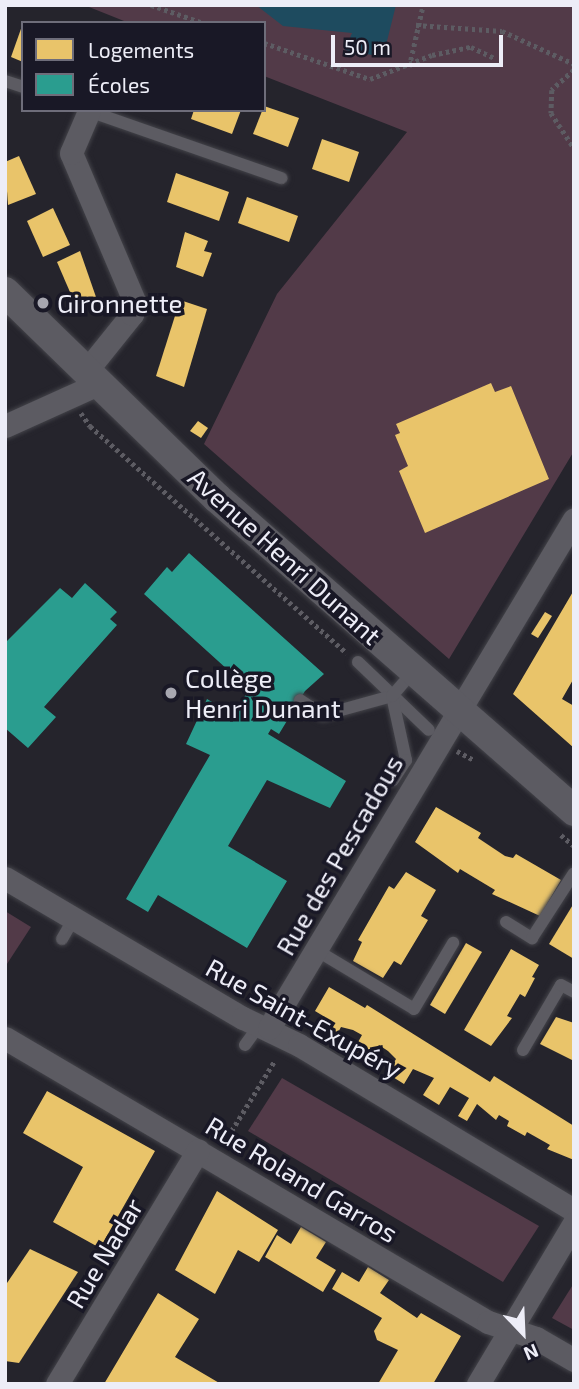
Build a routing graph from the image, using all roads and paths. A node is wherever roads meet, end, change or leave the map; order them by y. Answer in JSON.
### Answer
{"nodes":[{"id":1,"x":151,"y":5,"type":"edge"},
{"id":2,"x":423,"y":5,"type":"edge"},
{"id":3,"x":197,"y":21,"type":"edge"},
{"id":4,"x":416,"y":25,"type":"junction"},
{"id":5,"x":266,"y":44,"type":"edge"},
{"id":6,"x":495,"y":58,"type":"dead end"},
{"id":7,"x":574,"y":64,"type":"edge"},
{"id":8,"x":409,"y":67,"type":"junction"},
{"id":9,"x":574,"y":70,"type":"edge"},
{"id":10,"x":87,"y":112,"type":"edge"},
{"id":11,"x":90,"y":112,"type":"edge"},
{"id":12,"x":574,"y":148,"type":"edge"},
{"id":13,"x":281,"y":178,"type":"dead end"},
{"id":14,"x":5,"y":292,"type":"edge"},
{"id":15,"x":92,"y":377,"type":"junction"},
{"id":16,"x":79,"y":410,"type":"dead end"},
{"id":17,"x":5,"y":426,"type":"edge"},
{"id":18,"x":574,"y":519,"type":"edge"},
{"id":19,"x":358,"y":662,"type":"joint"},
{"id":20,"x":404,"y":682,"type":"dead end"},
{"id":21,"x":392,"y":696,"type":"junction"},
{"id":22,"x":300,"y":700,"type":"dead end"},
{"id":23,"x":457,"y":710,"type":"junction"},
{"id":24,"x":429,"y":730,"type":"dead end"},
{"id":25,"x":393,"y":780,"type":"dead end"},
{"id":26,"x":574,"y":811,"type":"edge"},
{"id":27,"x":574,"y":873,"type":"edge"},
{"id":28,"x":5,"y":878,"type":"edge"},
{"id":29,"x":74,"y":918,"type":"junction"},
{"id":30,"x":506,"y":922,"type":"dead end"},
{"id":31,"x":62,"y":939,"type":"dead end"},
{"id":32,"x":453,"y":943,"type":"dead end"},
{"id":33,"x":316,"y":950,"type":"junction"},
{"id":34,"x":574,"y":992,"type":"edge"},
{"id":35,"x":264,"y":1026,"type":"junction"},
{"id":36,"x":5,"y":1038,"type":"edge"},
{"id":37,"x":246,"y":1045,"type":"dead end"},
{"id":38,"x":523,"y":1050,"type":"dead end"},
{"id":39,"x":280,"y":1062,"type":"dead end"},
{"id":40,"x":206,"y":1155,"type":"junction"},
{"id":41,"x":574,"y":1210,"type":"edge"},
{"id":42,"x":574,"y":1223,"type":"edge"},
{"id":43,"x":511,"y":1331,"type":"junction"},
{"id":44,"x":574,"y":1360,"type":"edge"},
{"id":45,"x":57,"y":1384,"type":"edge"},
{"id":46,"x":478,"y":1384,"type":"edge"}],
"edges":[{"from":1,"to":3,"type":"path"},
{"from":2,"to":4,"type":"path"},
{"from":4,"to":7,"type":"path"},
{"from":4,"to":8,"type":"path"},
{"from":5,"to":8,"type":"path"},
{"from":6,"to":8,"type":"path"},
{"from":9,"to":12,"type":"path"},
{"from":10,"to":15,"type":"street"},
{"from":11,"to":13,"type":"lane"},
{"from":14,"to":15,"type":"street","name":"Avenue Henri Dunant"},
{"from":15,"to":17,"type":"street"},
{"from":15,"to":23,"type":"street","name":"Avenue Henri Dunant"},
{"from":16,"to":19,"type":"path"},
{"from":18,"to":23,"type":"street","name":"Rue des Pescadous"},
{"from":19,"to":21,"type":"lane"},
{"from":20,"to":21,"type":"lane"},
{"from":21,"to":22,"type":"lane"},
{"from":21,"to":24,"type":"lane"},
{"from":21,"to":25,"type":"lane"},
{"from":23,"to":26,"type":"street","name":"Avenue Henri Dunant"},
{"from":23,"to":33,"type":"street","name":"Rue des Pescadous"},
{"from":27,"to":30,"type":"lane"},
{"from":28,"to":29,"type":"street","name":"Rue Saint-Exupéry"},
{"from":29,"to":31,"type":"lane"},
{"from":29,"to":35,"type":"street","name":"Rue Saint-Exupéry"},
{"from":32,"to":33,"type":"lane"},
{"from":33,"to":35,"type":"street","name":"Rue des Pescadous"},
{"from":34,"to":38,"type":"lane"},
{"from":35,"to":37,"type":"lane"},
{"from":35,"to":41,"type":"street","name":"Rue Saint-Exupéry"},
{"from":36,"to":40,"type":"street","name":"Rue Roland Garros"},
{"from":39,"to":40,"type":"path"},
{"from":40,"to":43,"type":"street","name":"Rue Roland Garros"},
{"from":40,"to":45,"type":"street","name":"Rue Nadar"},
{"from":42,"to":43,"type":"street"},
{"from":43,"to":44,"type":"street","name":"Rue Roland Garros"},
{"from":43,"to":46,"type":"street"}]}
